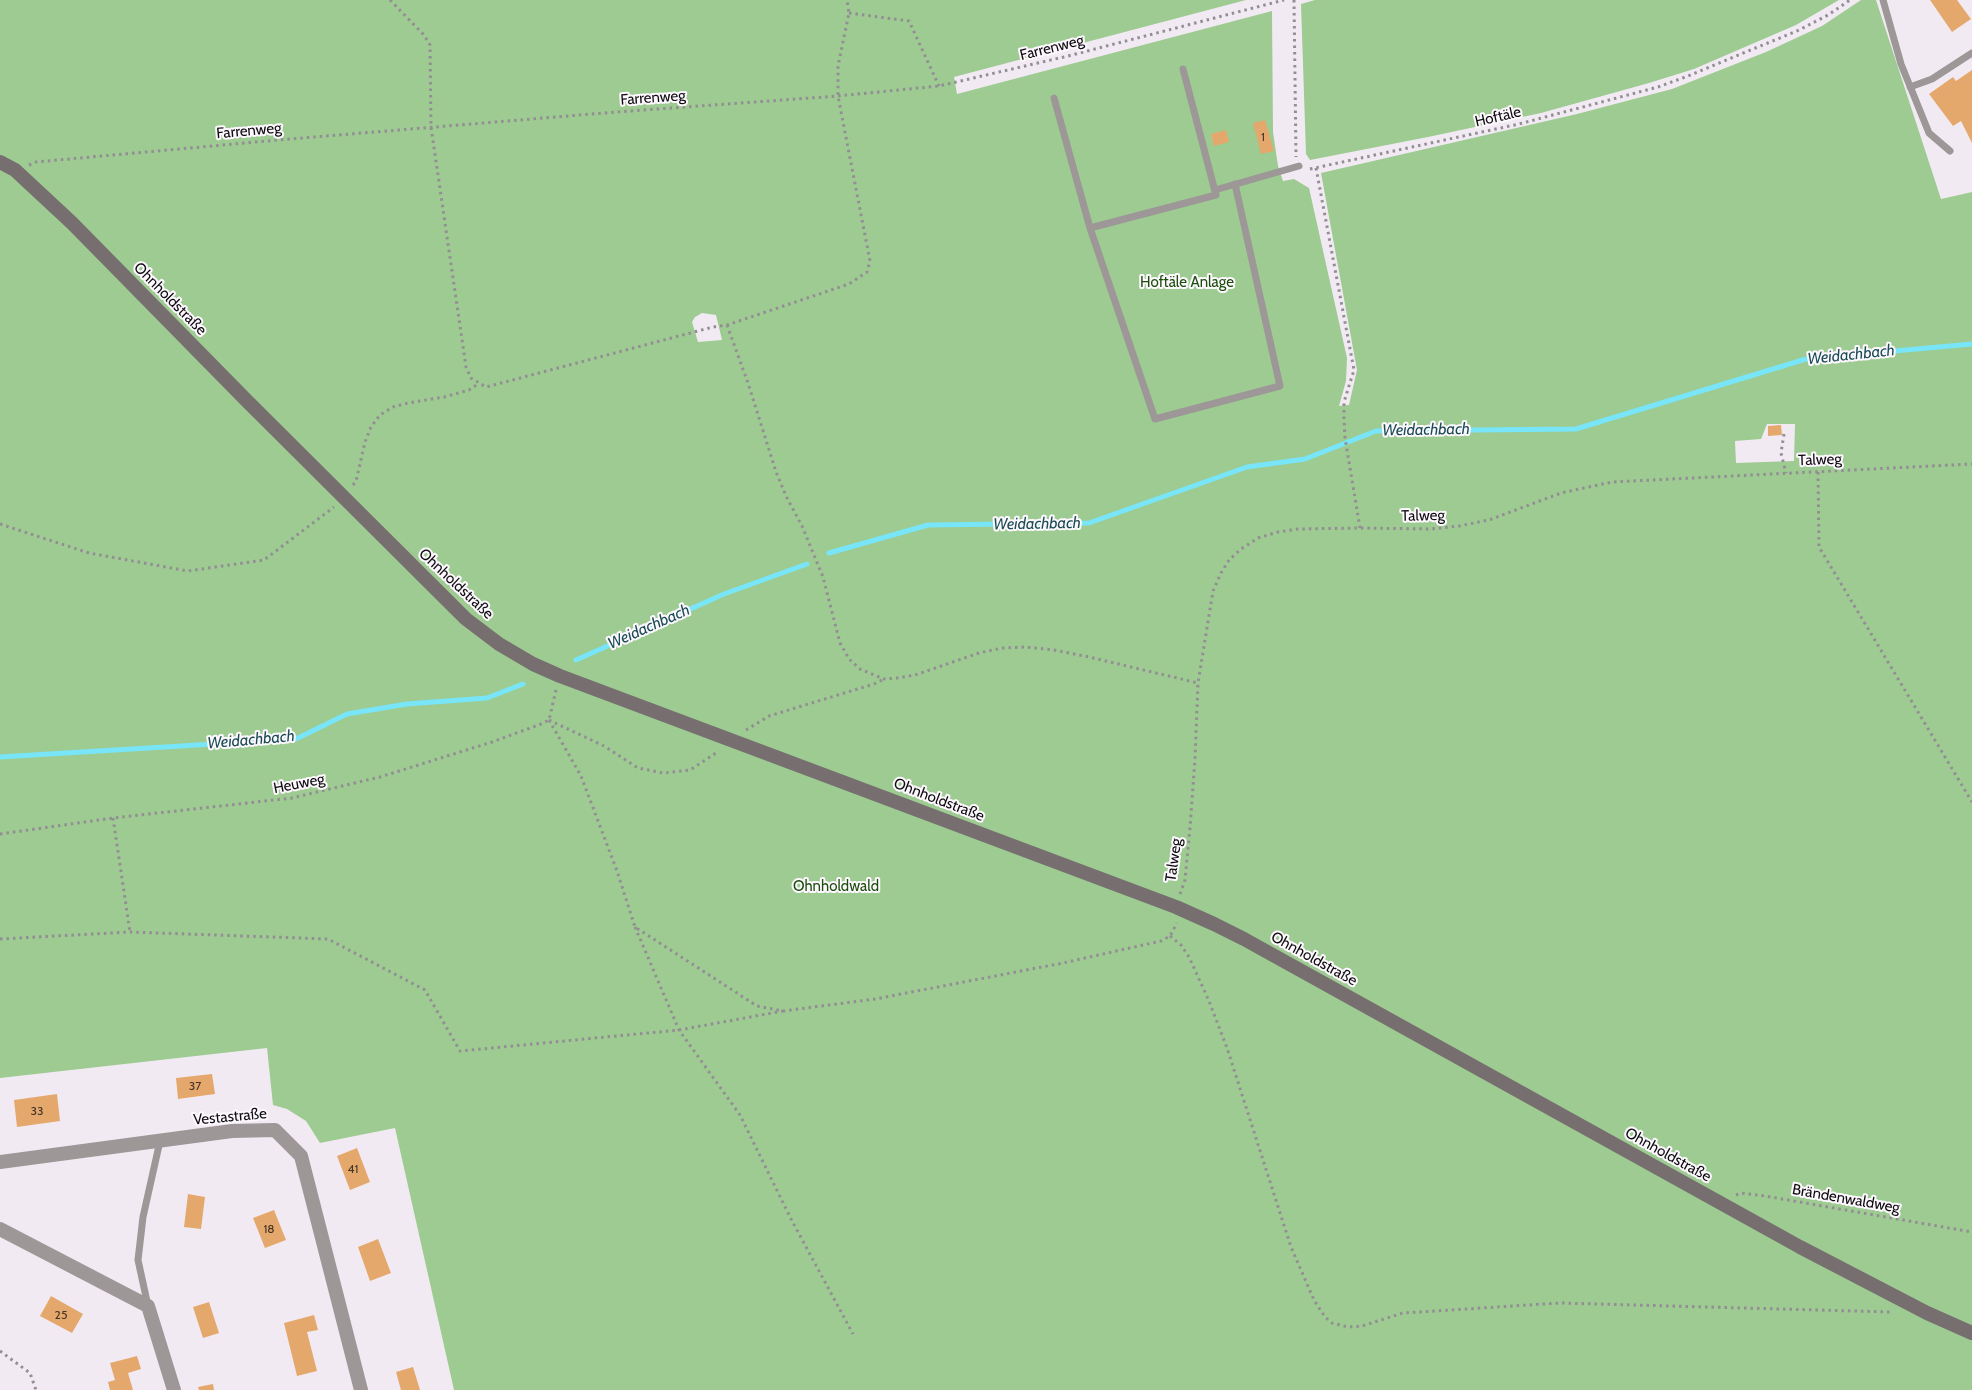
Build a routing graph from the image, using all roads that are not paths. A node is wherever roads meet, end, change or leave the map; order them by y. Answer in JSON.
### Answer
{"nodes":[{"id":1,"x":1883,"y":0,"type":"edge"},
{"id":2,"x":1972,"y":53,"type":"edge"},
{"id":3,"x":1183,"y":69,"type":"dead end"},
{"id":4,"x":1910,"y":87,"type":"junction"},
{"id":5,"x":1054,"y":98,"type":"dead end"},
{"id":6,"x":1950,"y":151,"type":"dead end"},
{"id":7,"x":0,"y":162,"type":"edge"},
{"id":8,"x":1299,"y":166,"type":"road end"},
{"id":9,"x":1235,"y":184,"type":"junction"},
{"id":10,"x":1215,"y":190,"type":"junction"},
{"id":11,"x":1090,"y":228,"type":"junction"},
{"id":12,"x":160,"y":1141,"type":"junction"},
{"id":13,"x":0,"y":1162,"type":"edge"},
{"id":14,"x":0,"y":1229,"type":"edge"},
{"id":15,"x":148,"y":1306,"type":"junction"},
{"id":16,"x":1972,"y":1334,"type":"edge"},
{"id":17,"x":174,"y":1390,"type":"edge"},
{"id":18,"x":361,"y":1390,"type":"edge"}],
"edges":[{"from":1,"to":4,"type":"lane"},
{"from":2,"to":4,"type":"lane"},
{"from":3,"to":10,"type":"lane"},
{"from":4,"to":6,"type":"lane"},
{"from":5,"to":11,"type":"lane"},
{"from":7,"to":16,"type":"main road","name":"Ohnholdstraße"},
{"from":8,"to":9,"type":"lane"},
{"from":9,"to":10,"type":"lane"},
{"from":9,"to":11,"type":"lane"},
{"from":10,"to":11,"type":"lane"},
{"from":12,"to":13,"type":"street","name":"Vestastraße"},
{"from":12,"to":15,"type":"lane"},
{"from":12,"to":18,"type":"street","name":"Vestastraße"},
{"from":14,"to":15,"type":"street"},
{"from":15,"to":17,"type":"street"}]}
